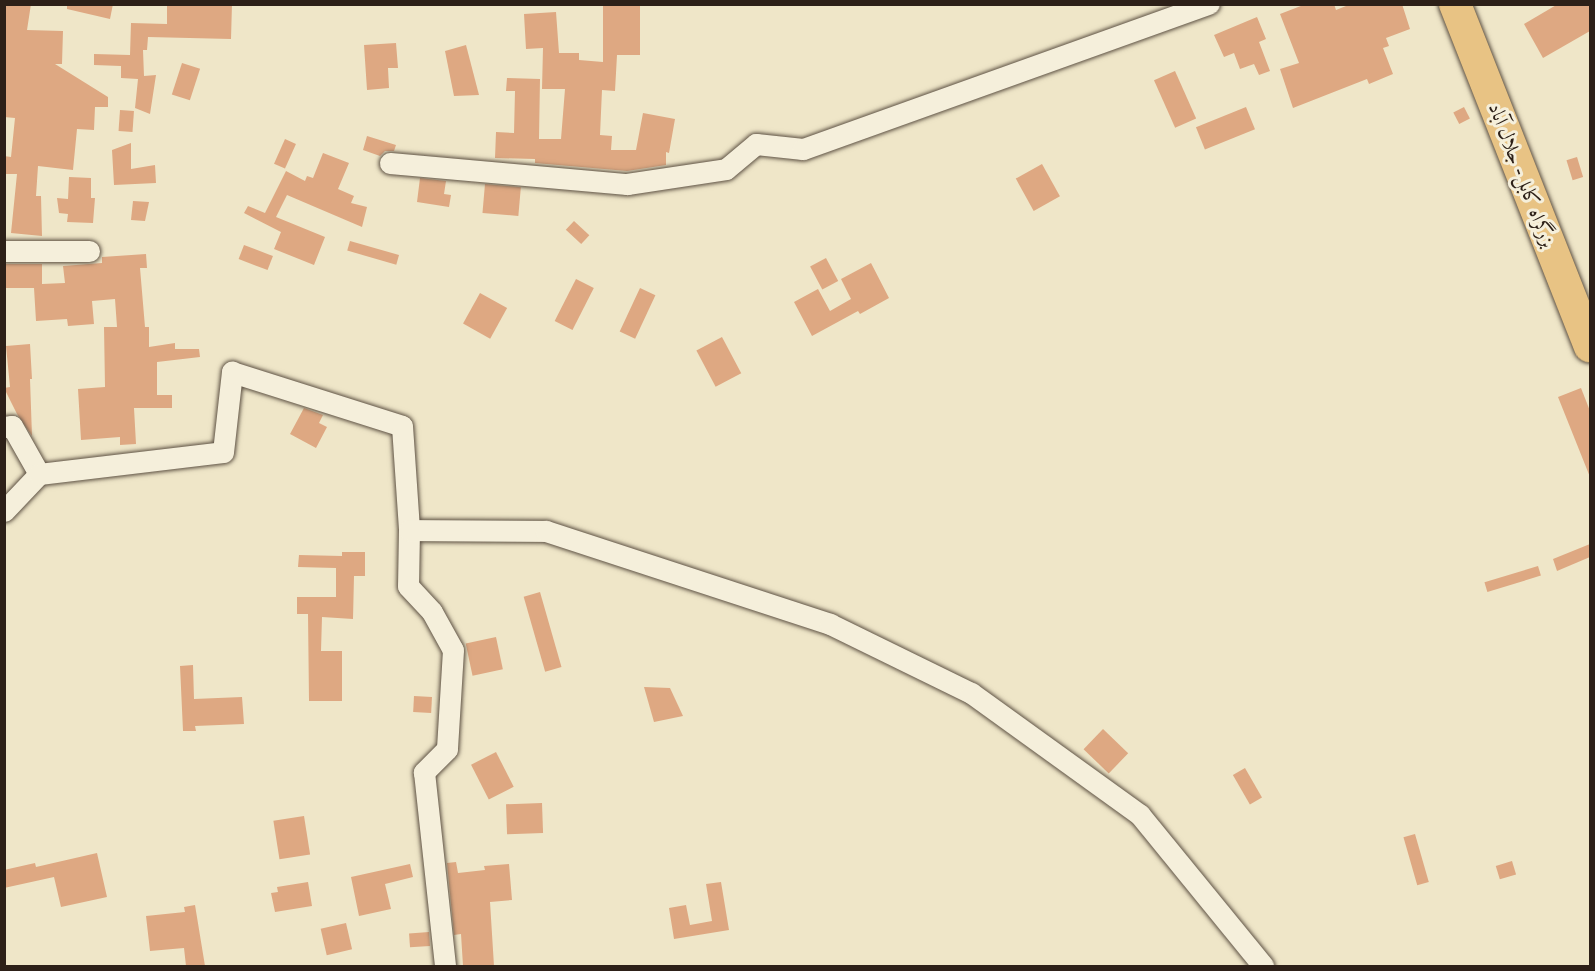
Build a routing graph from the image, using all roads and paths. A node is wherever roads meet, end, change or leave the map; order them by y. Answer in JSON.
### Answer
{"nodes":[{"id":1,"x":1209,"y":4,"type":"edge"},
{"id":2,"x":1455,"y":4,"type":"edge"},
{"id":3,"x":1476,"y":4,"type":"edge"},
{"id":4,"x":390,"y":163,"type":"dead end"},
{"id":5,"x":4,"y":250,"type":"edge"},
{"id":6,"x":88,"y":251,"type":"dead end"},
{"id":7,"x":1578,"y":279,"type":"edge"},
{"id":8,"x":1590,"y":346,"type":"edge"},
{"id":9,"x":4,"y":427,"type":"edge"},
{"id":10,"x":39,"y":474,"type":"junction"},
{"id":11,"x":4,"y":511,"type":"edge"},
{"id":12,"x":409,"y":530,"type":"junction"},
{"id":13,"x":445,"y":966,"type":"edge"},
{"id":14,"x":1263,"y":966,"type":"edge"}],
"edges":[{"from":1,"to":4,"type":"street"},
{"from":2,"to":7,"type":"highway","name":"بزرگراه کابل- جلال آباد"},
{"from":3,"to":7,"type":"highway","name":"بزرگراه کابل- جلال آباد"},
{"from":5,"to":6,"type":"street"},
{"from":7,"to":8,"type":"highway","name":"بزرگراه کابل- جلال آباد"},
{"from":9,"to":10,"type":"street"},
{"from":10,"to":11,"type":"street"},
{"from":10,"to":12,"type":"street"},
{"from":12,"to":13,"type":"street"},
{"from":12,"to":14,"type":"street"}]}
